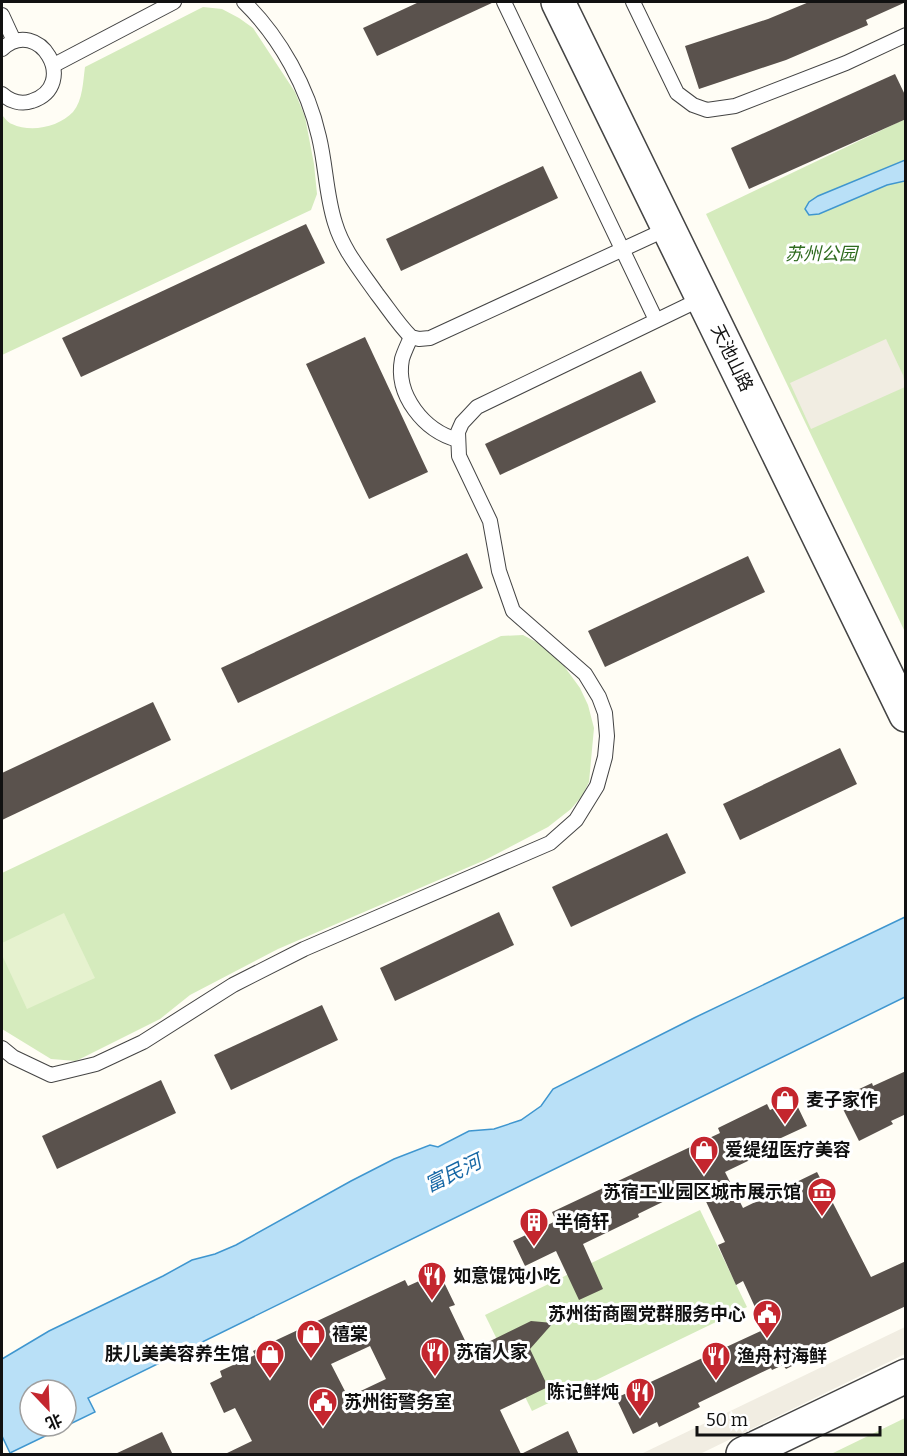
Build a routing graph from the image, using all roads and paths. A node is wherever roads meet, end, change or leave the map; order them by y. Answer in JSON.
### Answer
{"nodes":[{"id":1,"x":174,"y":2,"type":"edge"},
{"id":2,"x":244,"y":2,"type":"edge"},
{"id":3,"x":504,"y":2,"type":"edge"},
{"id":4,"x":558,"y":2,"type":"edge"},
{"id":5,"x":584,"y":2,"type":"edge"},
{"id":6,"x":633,"y":2,"type":"edge"},
{"id":7,"x":2,"y":15,"type":"edge"},
{"id":8,"x":906,"y":35,"type":"edge"},
{"id":9,"x":14,"y":41,"type":"junction"},
{"id":10,"x":2,"y":49,"type":"edge"},
{"id":11,"x":54,"y":65,"type":"junction"},
{"id":12,"x":2,"y":94,"type":"edge"},
{"id":13,"x":669,"y":228,"type":"junction"},
{"id":14,"x":622,"y":249,"type":"junction"},
{"id":15,"x":703,"y":297,"type":"junction"},
{"id":16,"x":656,"y":320,"type":"junction"},
{"id":17,"x":411,"y":337,"type":"junction"},
{"id":18,"x":458,"y":440,"type":"junction"},
{"id":19,"x":906,"y":670,"type":"edge"},
{"id":20,"x":906,"y":715,"type":"edge"},
{"id":21,"x":2,"y":1048,"type":"edge"},
{"id":22,"x":906,"y":1376,"type":"edge"},
{"id":23,"x":743,"y":1455,"type":"edge"}],
"edges":[{"from":1,"to":11,"type":"lane"},
{"from":2,"to":17,"type":"lane"},
{"from":3,"to":14,"type":"lane"},
{"from":4,"to":13,"type":"street","name":"天池山路"},
{"from":5,"to":19,"type":"street","name":"天池山路"},
{"from":6,"to":8,"type":"lane"},
{"from":7,"to":9,"type":"lane"},
{"from":9,"to":10,"type":"lane"},
{"from":9,"to":11,"type":"lane"},
{"from":11,"to":12,"type":"lane"},
{"from":13,"to":14,"type":"lane"},
{"from":13,"to":15,"type":"street","name":"天池山路"},
{"from":14,"to":16,"type":"lane"},
{"from":14,"to":17,"type":"lane"},
{"from":15,"to":16,"type":"lane"},
{"from":15,"to":20,"type":"street","name":"天池山路"},
{"from":16,"to":18,"type":"lane"},
{"from":17,"to":18,"type":"lane"},
{"from":18,"to":21,"type":"lane"},
{"from":22,"to":23,"type":"street"}]}
